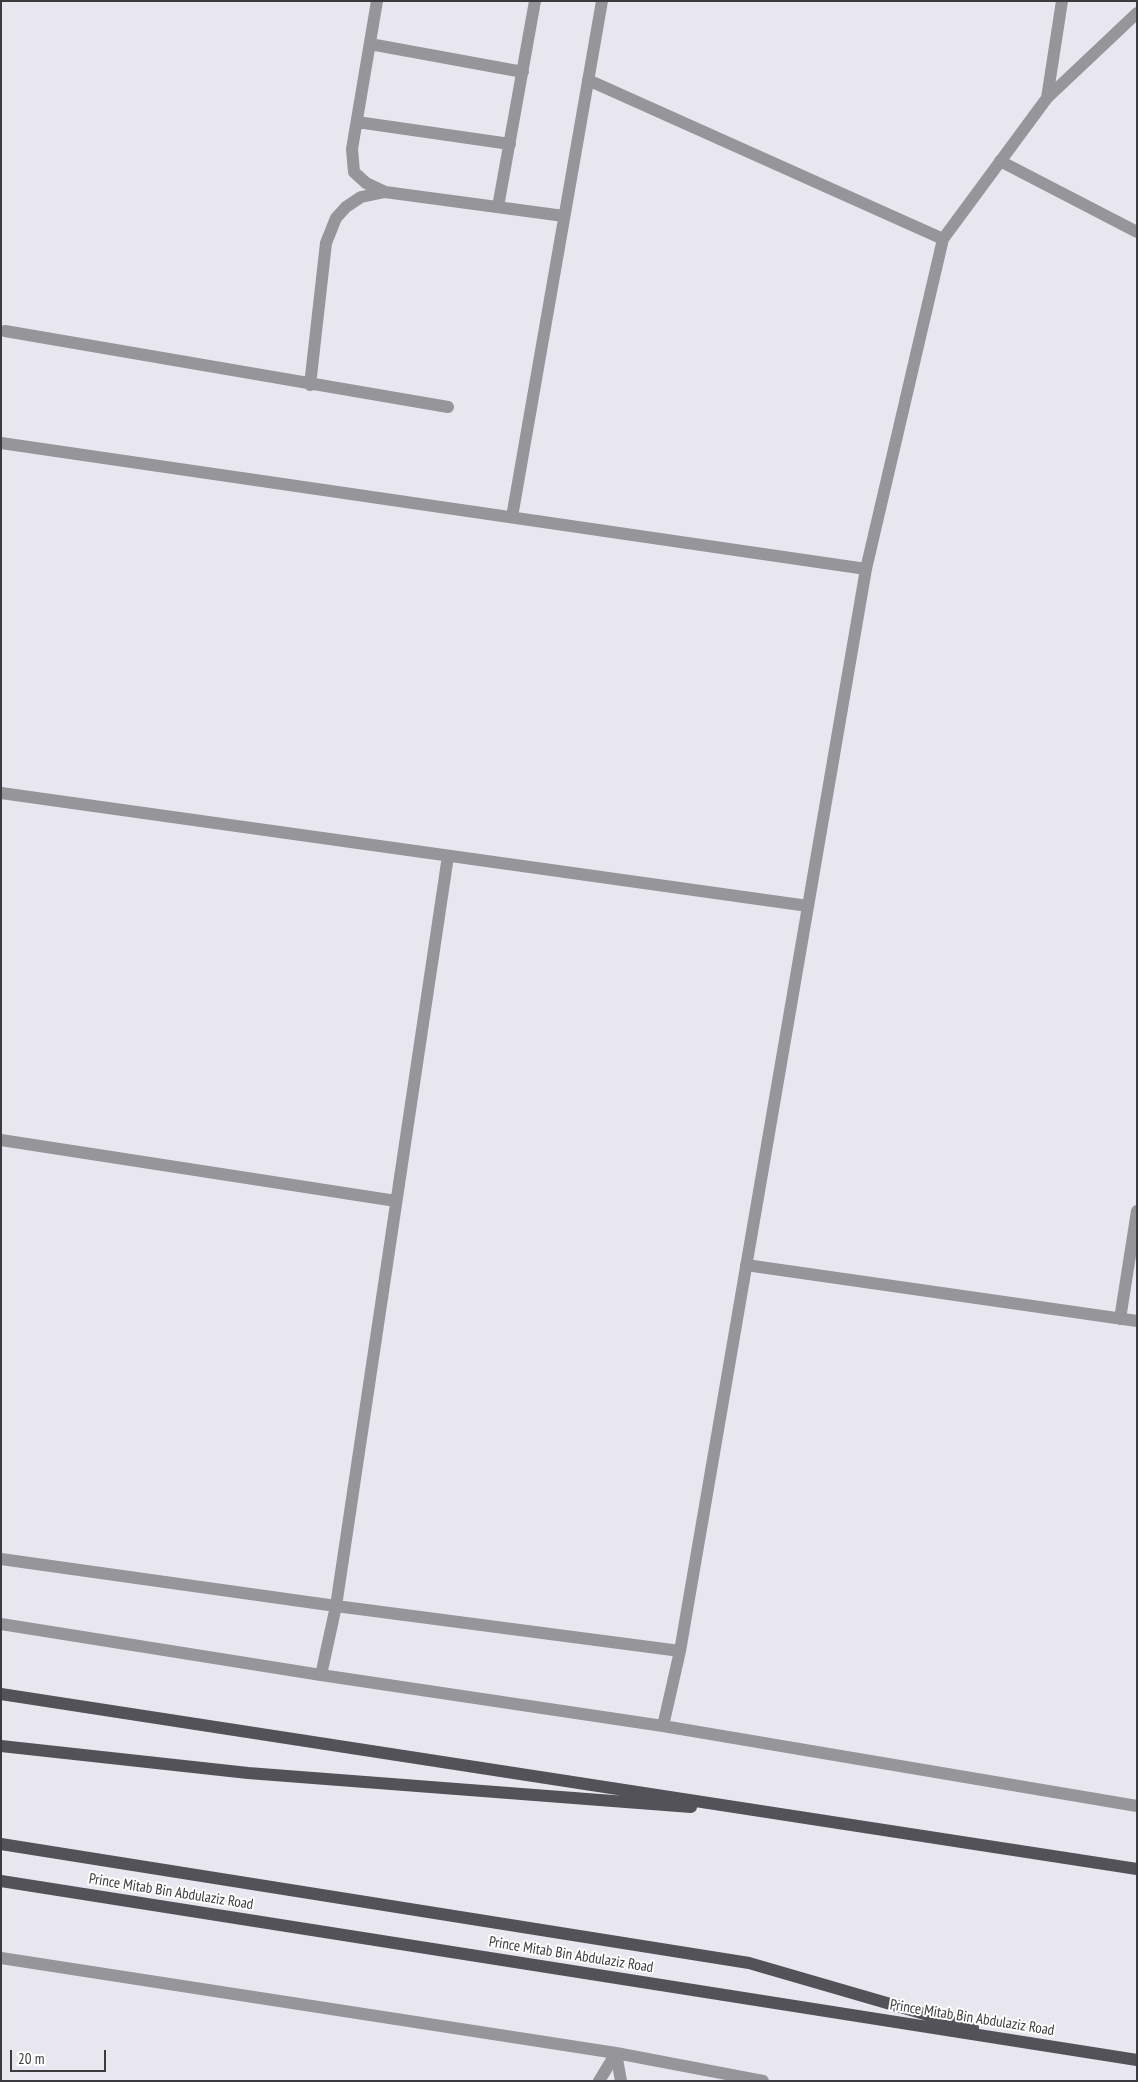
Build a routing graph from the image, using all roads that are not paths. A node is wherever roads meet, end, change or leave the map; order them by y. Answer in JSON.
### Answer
{"nodes":[{"id":1,"x":377,"y":1,"type":"edge"},
{"id":2,"x":535,"y":1,"type":"edge"},
{"id":3,"x":602,"y":1,"type":"edge"},
{"id":4,"x":1062,"y":1,"type":"edge"},
{"id":5,"x":1137,"y":12,"type":"edge"},
{"id":6,"x":370,"y":44,"type":"junction"},
{"id":7,"x":523,"y":72,"type":"junction"},
{"id":8,"x":588,"y":80,"type":"junction"},
{"id":9,"x":1046,"y":98,"type":"junction"},
{"id":10,"x":357,"y":122,"type":"junction"},
{"id":11,"x":510,"y":144,"type":"junction"},
{"id":12,"x":1000,"y":161,"type":"junction"},
{"id":13,"x":385,"y":192,"type":"junction"},
{"id":14,"x":498,"y":207,"type":"junction"},
{"id":15,"x":564,"y":216,"type":"junction"},
{"id":16,"x":1137,"y":232,"type":"edge"},
{"id":17,"x":943,"y":239,"type":"junction"},
{"id":18,"x":5,"y":331,"type":"dead end"},
{"id":19,"x":310,"y":384,"type":"junction"},
{"id":20,"x":448,"y":407,"type":"dead end"},
{"id":21,"x":1,"y":443,"type":"edge"},
{"id":22,"x":512,"y":517,"type":"junction"},
{"id":23,"x":866,"y":569,"type":"junction"},
{"id":24,"x":1,"y":793,"type":"edge"},
{"id":25,"x":448,"y":856,"type":"junction"},
{"id":26,"x":808,"y":906,"type":"junction"},
{"id":27,"x":1,"y":1140,"type":"edge"},
{"id":28,"x":396,"y":1201,"type":"junction"},
{"id":29,"x":1137,"y":1211,"type":"edge"},
{"id":30,"x":746,"y":1266,"type":"junction"},
{"id":31,"x":1120,"y":1319,"type":"junction"},
{"id":32,"x":1137,"y":1321,"type":"edge"},
{"id":33,"x":1,"y":1559,"type":"edge"},
{"id":34,"x":336,"y":1606,"type":"junction"},
{"id":35,"x":1,"y":1624,"type":"edge"},
{"id":36,"x":680,"y":1651,"type":"junction"},
{"id":37,"x":321,"y":1675,"type":"junction"},
{"id":38,"x":1,"y":1694,"type":"edge"},
{"id":39,"x":663,"y":1726,"type":"junction"},
{"id":40,"x":1,"y":1746,"type":"edge"},
{"id":41,"x":1137,"y":1806,"type":"edge"},
{"id":42,"x":791,"y":1814,"type":"junction"},
{"id":43,"x":1,"y":1844,"type":"edge"},
{"id":44,"x":1137,"y":1869,"type":"edge"},
{"id":45,"x":1,"y":1881,"type":"edge"},
{"id":46,"x":1,"y":1958,"type":"edge"},
{"id":47,"x":1027,"y":2043,"type":"junction"},
{"id":48,"x":616,"y":2052,"type":"junction"},
{"id":49,"x":1137,"y":2060,"type":"edge"},
{"id":50,"x":599,"y":2081,"type":"edge"},
{"id":51,"x":621,"y":2081,"type":"edge"},
{"id":52,"x":764,"y":2081,"type":"edge"}],
"edges":[{"from":1,"to":6,"type":"street"},
{"from":2,"to":7,"type":"street"},
{"from":3,"to":8,"type":"street"},
{"from":4,"to":9,"type":"street"},
{"from":5,"to":9,"type":"street"},
{"from":6,"to":7,"type":"street"},
{"from":6,"to":10,"type":"street"},
{"from":7,"to":11,"type":"street"},
{"from":8,"to":15,"type":"street"},
{"from":8,"to":17,"type":"street"},
{"from":9,"to":12,"type":"street"},
{"from":10,"to":11,"type":"street"},
{"from":10,"to":13,"type":"street"},
{"from":11,"to":14,"type":"street"},
{"from":12,"to":16,"type":"street"},
{"from":12,"to":17,"type":"street"},
{"from":13,"to":14,"type":"street"},
{"from":13,"to":19,"type":"street"},
{"from":14,"to":15,"type":"street"},
{"from":15,"to":22,"type":"street"},
{"from":17,"to":23,"type":"street"},
{"from":18,"to":19,"type":"street"},
{"from":19,"to":20,"type":"street"},
{"from":21,"to":22,"type":"street"},
{"from":22,"to":23,"type":"street"},
{"from":23,"to":26,"type":"street"},
{"from":24,"to":25,"type":"street"},
{"from":25,"to":26,"type":"street"},
{"from":25,"to":28,"type":"street"},
{"from":26,"to":30,"type":"street"},
{"from":27,"to":28,"type":"street"},
{"from":28,"to":34,"type":"street"},
{"from":29,"to":31,"type":"street"},
{"from":30,"to":31,"type":"street"},
{"from":30,"to":36,"type":"street"},
{"from":31,"to":32,"type":"street"},
{"from":33,"to":34,"type":"street"},
{"from":34,"to":36,"type":"street"},
{"from":34,"to":37,"type":"street"},
{"from":35,"to":37,"type":"street"},
{"from":36,"to":39,"type":"street"},
{"from":37,"to":39,"type":"street"},
{"from":38,"to":42,"type":"main road"},
{"from":39,"to":41,"type":"street"},
{"from":40,"to":42,"type":"main road"},
{"from":42,"to":44,"type":"main road"},
{"from":43,"to":47,"type":"main road"},
{"from":45,"to":47,"type":"main road","name":"Prince Mitab Bin Abdulaziz Road"},
{"from":46,"to":48,"type":"street"},
{"from":47,"to":49,"type":"main road","name":"Prince Mitab Bin Abdulaziz Road"},
{"from":48,"to":50,"type":"street"},
{"from":48,"to":51,"type":"street"},
{"from":48,"to":52,"type":"street"}]}
